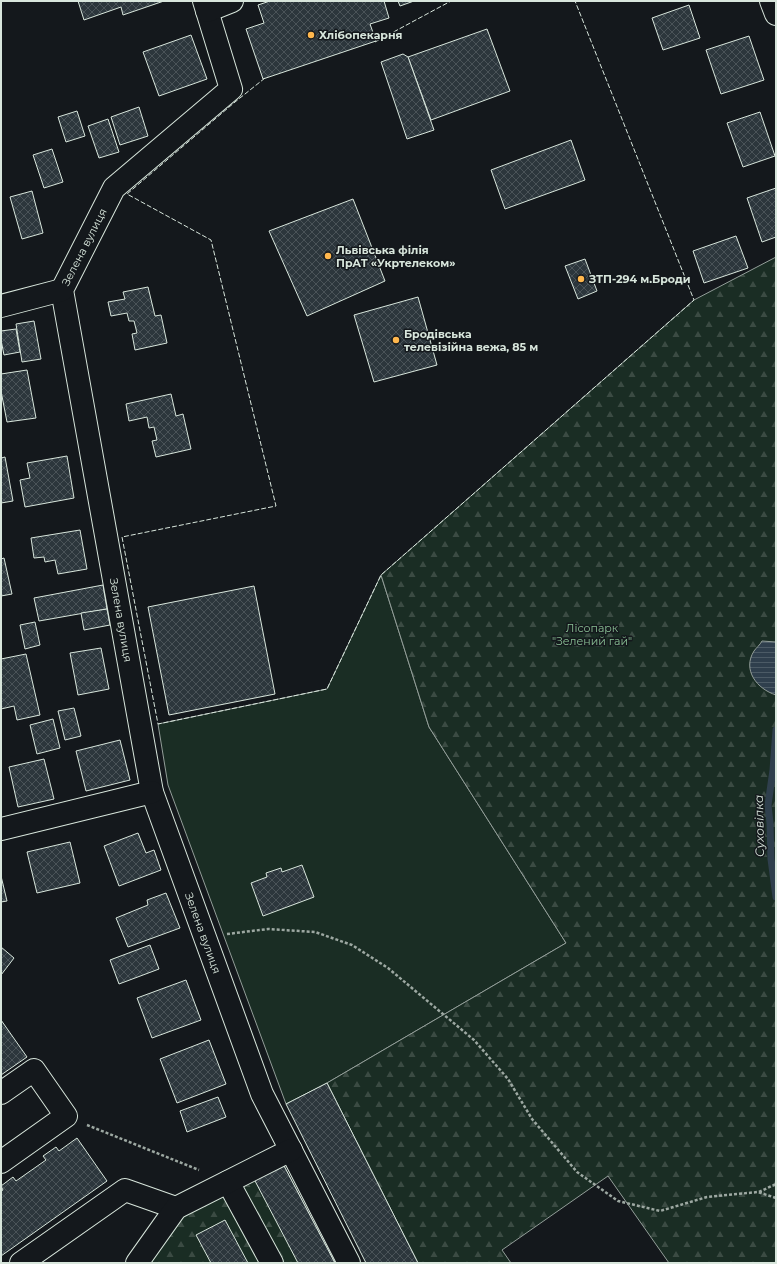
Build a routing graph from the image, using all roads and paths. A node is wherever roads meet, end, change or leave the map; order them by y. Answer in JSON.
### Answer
{"nodes":[{"id":1,"x":232,"y":1,"type":"edge"},
{"id":2,"x":771,"y":1,"type":"edge"},
{"id":3,"x":205,"y":6,"type":"edge"},
{"id":4,"x":776,"y":14,"type":"edge"},
{"id":5,"x":62,"y":290,"type":"junction"},
{"id":6,"x":1,"y":306,"type":"edge"},
{"id":7,"x":152,"y":792,"type":"junction"},
{"id":8,"x":1,"y":829,"type":"edge"},
{"id":9,"x":204,"y":937,"type":"junction"},
{"id":10,"x":1,"y":1093,"type":"edge"},
{"id":11,"x":66,"y":1116,"type":"junction"},
{"id":12,"x":290,"y":1150,"type":"junction"},
{"id":13,"x":1,"y":1162,"type":"edge"},
{"id":14,"x":228,"y":1182,"type":"junction"},
{"id":15,"x":776,"y":1184,"type":"edge"},
{"id":16,"x":758,"y":1192,"type":"junction"},
{"id":17,"x":776,"y":1198,"type":"edge"},
{"id":18,"x":176,"y":1208,"type":"junction"},
{"id":19,"x":21,"y":1263,"type":"edge"},
{"id":20,"x":137,"y":1263,"type":"edge"},
{"id":21,"x":272,"y":1263,"type":"edge"},
{"id":22,"x":349,"y":1263,"type":"edge"}],
"edges":[{"from":1,"to":3,"type":"street","name":"Зелена вулиця"},
{"from":2,"to":4,"type":"street"},
{"from":3,"to":5,"type":"street","name":"Зелена вулиця"},
{"from":5,"to":6,"type":"street"},
{"from":5,"to":7,"type":"street","name":"Зелена вулиця"},
{"from":7,"to":8,"type":"street"},
{"from":7,"to":9,"type":"street","name":"Зелена вулиця"},
{"from":9,"to":12,"type":"street","name":"Зелена вулиця"},
{"from":9,"to":16,"type":"path"},
{"from":10,"to":11,"type":"street"},
{"from":11,"to":13,"type":"street"},
{"from":11,"to":14,"type":"path"},
{"from":12,"to":14,"type":"street"},
{"from":12,"to":22,"type":"street","name":"Зелена вулиця"},
{"from":14,"to":18,"type":"street"},
{"from":14,"to":21,"type":"street"},
{"from":15,"to":16,"type":"path"},
{"from":16,"to":17,"type":"path"},
{"from":18,"to":19,"type":"street"},
{"from":18,"to":20,"type":"street"}]}
